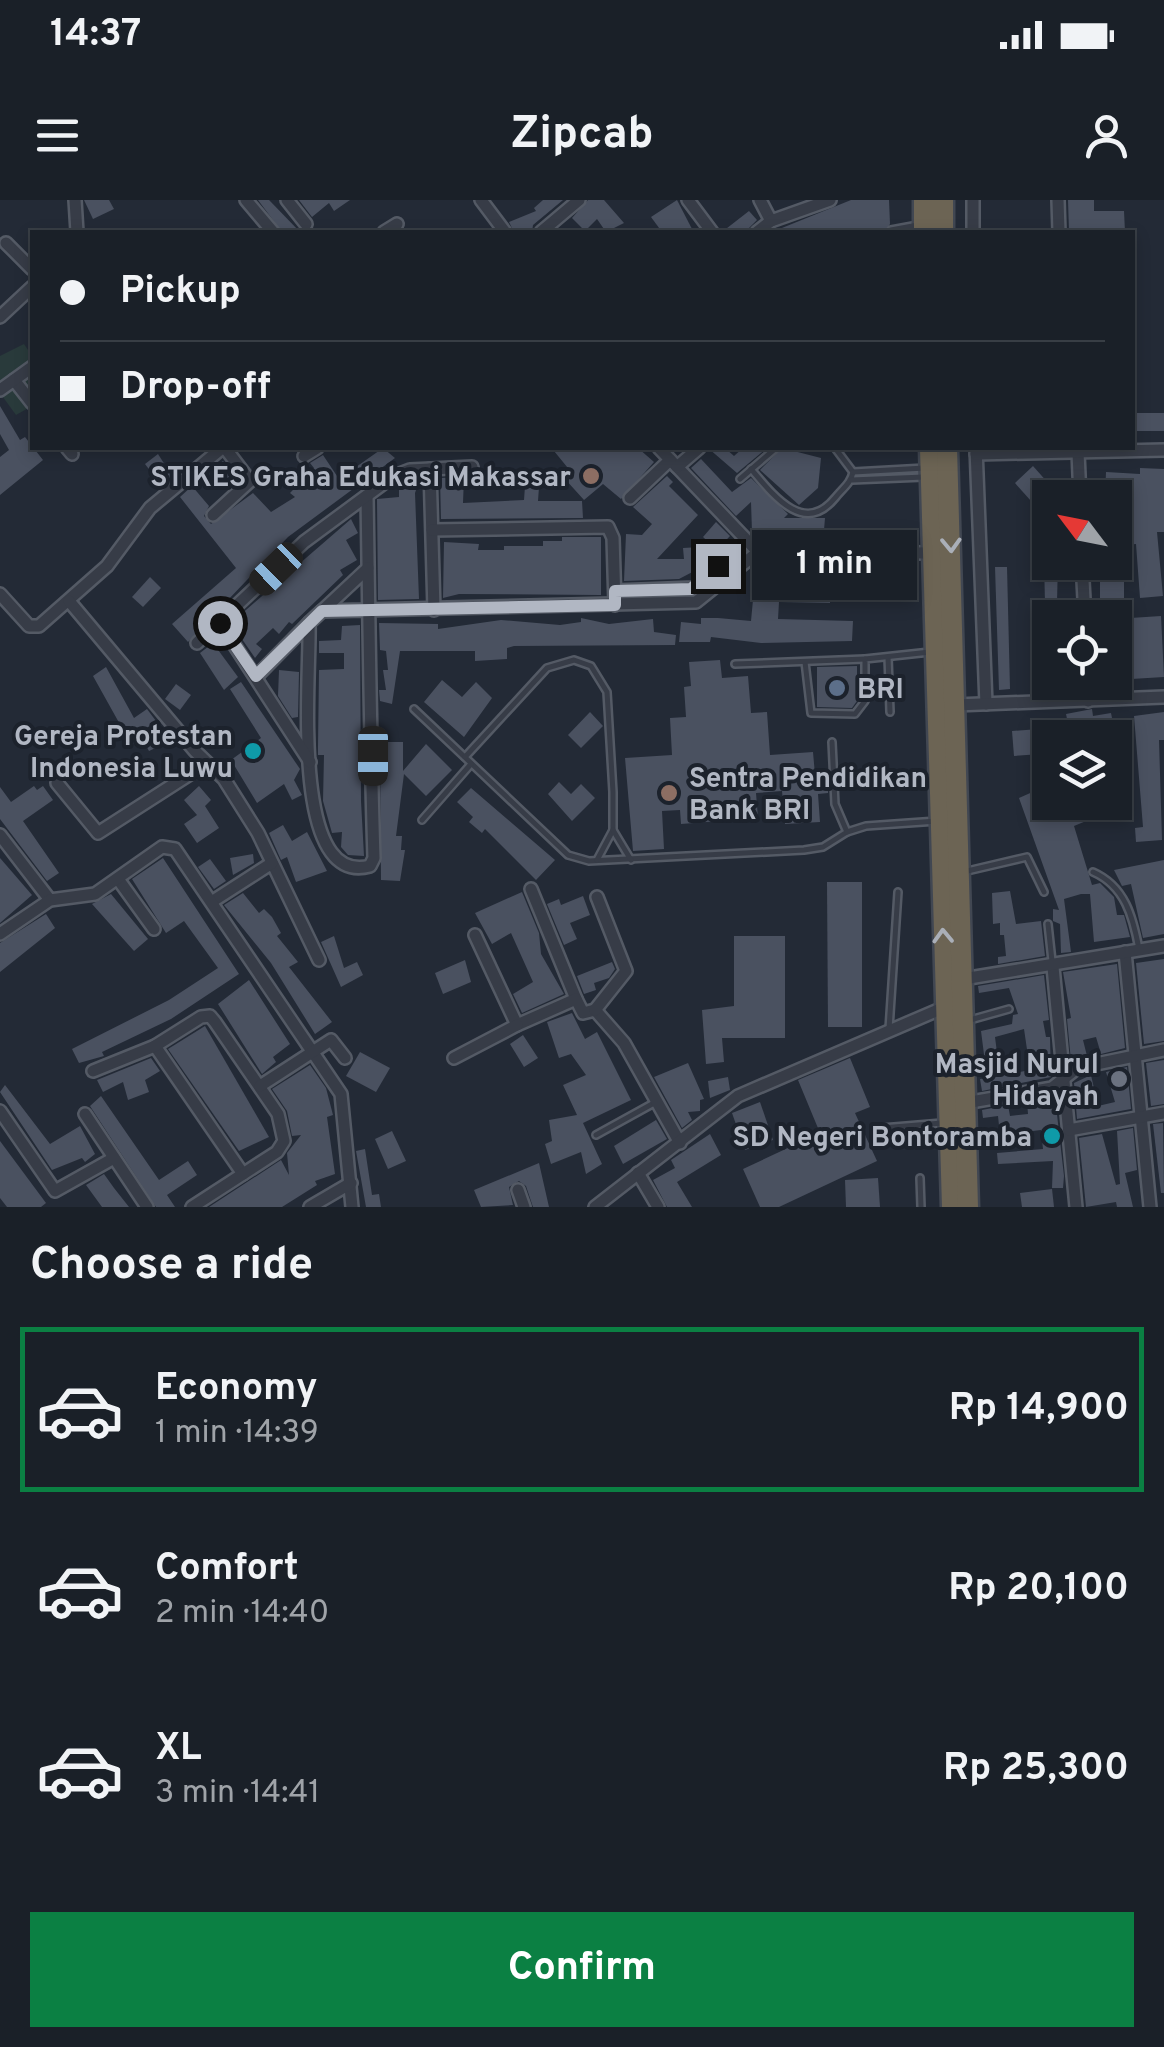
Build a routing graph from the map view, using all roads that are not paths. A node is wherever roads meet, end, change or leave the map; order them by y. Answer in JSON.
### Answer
{"nodes":[{"id":1,"x":74,"y":200,"type":"edge"},
{"id":2,"x":247,"y":200,"type":"edge"},
{"id":3,"x":287,"y":200,"type":"edge"},
{"id":4,"x":481,"y":200,"type":"edge"},
{"id":5,"x":579,"y":200,"type":"edge"},
{"id":6,"x":688,"y":200,"type":"edge"},
{"id":7,"x":760,"y":200,"type":"edge"},
{"id":8,"x":830,"y":200,"type":"edge"},
{"id":9,"x":924,"y":200,"type":"edge"},
{"id":10,"x":942,"y":200,"type":"edge"},
{"id":11,"x":973,"y":200,"type":"edge"},
{"id":12,"x":1058,"y":200,"type":"edge"},
{"id":13,"x":771,"y":221,"type":"junction"},
{"id":14,"x":306,"y":224,"type":"dead end"},
{"id":15,"x":397,"y":224,"type":"dead end"},
{"id":16,"x":77,"y":230,"type":"edge"},
{"id":17,"x":270,"y":230,"type":"edge"},
{"id":18,"x":387,"y":230,"type":"edge"},
{"id":19,"x":504,"y":230,"type":"edge"},
{"id":20,"x":543,"y":230,"type":"edge"},
{"id":21,"x":710,"y":230,"type":"edge"},
{"id":22,"x":760,"y":230,"type":"edge"},
{"id":23,"x":891,"y":230,"type":"dead end"},
{"id":24,"x":931,"y":230,"type":"edge"},
{"id":25,"x":973,"y":230,"type":"edge"},
{"id":26,"x":1058,"y":230,"type":"edge"},
{"id":27,"x":6,"y":243,"type":"dead end"},
{"id":28,"x":30,"y":267,"type":"edge"},
{"id":29,"x":30,"y":289,"type":"edge"},
{"id":30,"x":0,"y":317,"type":"edge"},
{"id":31,"x":30,"y":368,"type":"edge"},
{"id":32,"x":14,"y":380,"type":"junction"},
{"id":33,"x":0,"y":390,"type":"edge"},
{"id":34,"x":30,"y":400,"type":"edge"},
{"id":35,"x":222,"y":450,"type":"edge"},
{"id":36,"x":226,"y":450,"type":"edge"},
{"id":37,"x":313,"y":450,"type":"edge"},
{"id":38,"x":661,"y":450,"type":"edge"},
{"id":39,"x":696,"y":450,"type":"edge"},
{"id":40,"x":774,"y":450,"type":"edge"},
{"id":41,"x":836,"y":450,"type":"edge"},
{"id":42,"x":1063,"y":450,"type":"edge"},
{"id":43,"x":1164,"y":450,"type":"edge"},
{"id":44,"x":976,"y":451,"type":"edge"},
{"id":45,"x":1078,"y":452,"type":"junction"},
{"id":46,"x":304,"y":456,"type":"dead end"},
{"id":47,"x":674,"y":464,"type":"junction"},
{"id":48,"x":939,"y":464,"type":"edge"},
{"id":49,"x":472,"y":466,"type":"dead end"},
{"id":50,"x":430,"y":468,"type":"junction"},
{"id":51,"x":751,"y":469,"type":"junction"},
{"id":52,"x":853,"y":472,"type":"junction"},
{"id":53,"x":870,"y":472,"type":"junction"},
{"id":54,"x":740,"y":479,"type":"dead end"},
{"id":55,"x":852,"y":480,"type":"junction"},
{"id":56,"x":869,"y":480,"type":"junction"},
{"id":57,"x":1079,"y":480,"type":"edge"},
{"id":58,"x":367,"y":496,"type":"junction"},
{"id":59,"x":630,"y":498,"type":"dead end"},
{"id":60,"x":214,"y":515,"type":"dead end"},
{"id":61,"x":432,"y":530,"type":"junction"},
{"id":62,"x":745,"y":540,"type":"junction"},
{"id":63,"x":758,"y":552,"type":"junction"},
{"id":64,"x":933,"y":553,"type":"junction"},
{"id":65,"x":368,"y":568,"type":"junction"},
{"id":66,"x":615,"y":591,"type":"junction"},
{"id":67,"x":0,"y":594,"type":"edge"},
{"id":68,"x":69,"y":602,"type":"junction"},
{"id":69,"x":615,"y":605,"type":"junction"},
{"id":70,"x":369,"y":610,"type":"junction"},
{"id":71,"x":434,"y":610,"type":"junction"},
{"id":72,"x":322,"y":611,"type":"junction"},
{"id":73,"x":220,"y":623,"type":"junction"},
{"id":74,"x":309,"y":623,"type":"junction"},
{"id":75,"x":197,"y":643,"type":"dead end"},
{"id":76,"x":938,"y":652,"type":"junction"},
{"id":77,"x":888,"y":657,"type":"junction"},
{"id":78,"x":865,"y":659,"type":"junction"},
{"id":79,"x":805,"y":662,"type":"junction"},
{"id":80,"x":735,"y":664,"type":"dead end"},
{"id":81,"x":256,"y":676,"type":"junction"},
{"id":82,"x":1164,"y":697,"type":"edge"},
{"id":83,"x":1088,"y":701,"type":"joint"},
{"id":84,"x":986,"y":704,"type":"junction"},
{"id":85,"x":956,"y":705,"type":"junction"},
{"id":86,"x":414,"y":709,"type":"dead end"},
{"id":87,"x":890,"y":712,"type":"dead end"},
{"id":88,"x":832,"y":742,"type":"dead end"},
{"id":89,"x":464,"y":757,"type":"junction"},
{"id":90,"x":310,"y":762,"type":"junction"},
{"id":91,"x":206,"y":763,"type":"junction"},
{"id":92,"x":471,"y":764,"type":"junction"},
{"id":93,"x":57,"y":784,"type":"dead end"},
{"id":94,"x":422,"y":820,"type":"dead end"},
{"id":95,"x":939,"y":821,"type":"junction"},
{"id":96,"x":613,"y":830,"type":"junction"},
{"id":97,"x":847,"y":832,"type":"junction"},
{"id":98,"x":0,"y":835,"type":"edge"},
{"id":99,"x":630,"y":860,"type":"junction"},
{"id":100,"x":596,"y":861,"type":"junction"},
{"id":101,"x":272,"y":863,"type":"junction"},
{"id":102,"x":965,"y":871,"type":"junction"},
{"id":103,"x":1093,"y":872,"type":"dead end"},
{"id":104,"x":118,"y":879,"type":"junction"},
{"id":105,"x":531,"y":889,"type":"dead end"},
{"id":106,"x":898,"y":892,"type":"dead end"},
{"id":107,"x":1044,"y":892,"type":"dead end"},
{"id":108,"x":597,"y":897,"type":"dead end"},
{"id":109,"x":214,"y":901,"type":"junction"},
{"id":110,"x":46,"y":902,"type":"junction"},
{"id":111,"x":1048,"y":924,"type":"dead end"},
{"id":112,"x":154,"y":930,"type":"dead end"},
{"id":113,"x":0,"y":934,"type":"edge"},
{"id":114,"x":476,"y":935,"type":"dead end"},
{"id":115,"x":1164,"y":946,"type":"edge"},
{"id":116,"x":1140,"y":949,"type":"junction"},
{"id":117,"x":1125,"y":952,"type":"junction"},
{"id":118,"x":319,"y":960,"type":"dead end"},
{"id":119,"x":1053,"y":967,"type":"junction"},
{"id":120,"x":962,"y":980,"type":"junction"},
{"id":121,"x":576,"y":999,"type":"junction"},
{"id":122,"x":945,"y":1007,"type":"junction"},
{"id":123,"x":595,"y":1010,"type":"junction"},
{"id":124,"x":1009,"y":1010,"type":"dead end"},
{"id":125,"x":962,"y":1023,"type":"junction"},
{"id":126,"x":517,"y":1025,"type":"junction"},
{"id":127,"x":889,"y":1029,"type":"junction"},
{"id":128,"x":155,"y":1046,"type":"junction"},
{"id":129,"x":314,"y":1050,"type":"junction"},
{"id":130,"x":1164,"y":1050,"type":"edge"},
{"id":131,"x":1134,"y":1055,"type":"junction"},
{"id":132,"x":345,"y":1058,"type":"dead end"},
{"id":133,"x":454,"y":1058,"type":"dead end"},
{"id":134,"x":93,"y":1071,"type":"dead end"},
{"id":135,"x":1064,"y":1079,"type":"junction"},
{"id":136,"x":260,"y":1086,"type":"junction"},
{"id":137,"x":657,"y":1102,"type":"junction"},
{"id":138,"x":965,"y":1103,"type":"junction"},
{"id":139,"x":0,"y":1111,"type":"edge"},
{"id":140,"x":1164,"y":1113,"type":"edge"},
{"id":141,"x":85,"y":1114,"type":"dead end"},
{"id":142,"x":1140,"y":1116,"type":"junction"},
{"id":143,"x":882,"y":1128,"type":"dead end"},
{"id":144,"x":1069,"y":1130,"type":"junction"},
{"id":145,"x":956,"y":1133,"type":"junction"},
{"id":146,"x":596,"y":1134,"type":"dead end"},
{"id":147,"x":680,"y":1142,"type":"junction"},
{"id":148,"x":114,"y":1158,"type":"junction"},
{"id":149,"x":638,"y":1173,"type":"junction"},
{"id":150,"x":244,"y":1174,"type":"junction"},
{"id":151,"x":920,"y":1178,"type":"dead end"},
{"id":152,"x":351,"y":1183,"type":"junction"},
{"id":153,"x":518,"y":1190,"type":"dead end"},
{"id":154,"x":145,"y":1206,"type":"edge"},
{"id":155,"x":315,"y":1206,"type":"edge"},
{"id":156,"x":192,"y":1207,"type":"edge"},
{"id":157,"x":352,"y":1207,"type":"edge"},
{"id":158,"x":524,"y":1207,"type":"edge"},
{"id":159,"x":595,"y":1207,"type":"edge"},
{"id":160,"x":658,"y":1207,"type":"edge"},
{"id":161,"x":921,"y":1207,"type":"edge"},
{"id":162,"x":950,"y":1207,"type":"edge"},
{"id":163,"x":968,"y":1207,"type":"edge"},
{"id":164,"x":1076,"y":1207,"type":"edge"},
{"id":165,"x":1150,"y":1207,"type":"edge"}],
"edges":[{"from":1,"to":16,"type":"street"},
{"from":2,"to":17,"type":"street"},
{"from":3,"to":14,"type":"street"},
{"from":4,"to":19,"type":"street"},
{"from":5,"to":20,"type":"street"},
{"from":6,"to":21,"type":"street"},
{"from":7,"to":13,"type":"street"},
{"from":8,"to":13,"type":"street"},
{"from":9,"to":24,"type":"highway"},
{"from":10,"to":24,"type":"highway"},
{"from":11,"to":25,"type":"street"},
{"from":12,"to":26,"type":"street"},
{"from":13,"to":22,"type":"street"},
{"from":15,"to":18,"type":"street"},
{"from":23,"to":24,"type":"lane"},
{"from":27,"to":28,"type":"street"},
{"from":29,"to":30,"type":"street"},
{"from":31,"to":32,"type":"street"},
{"from":32,"to":33,"type":"street"},
{"from":32,"to":34,"type":"street"},
{"from":35,"to":68,"type":"street"},
{"from":36,"to":60,"type":"street"},
{"from":37,"to":46,"type":"street"},
{"from":38,"to":47,"type":"street"},
{"from":39,"to":47,"type":"street"},
{"from":40,"to":51,"type":"lane"},
{"from":41,"to":52,"type":"lane"},
{"from":42,"to":44,"type":"street"},
{"from":42,"to":45,"type":"street"},
{"from":43,"to":45,"type":"street"},
{"from":44,"to":84,"type":"street"},
{"from":45,"to":57,"type":"street"},
{"from":47,"to":59,"type":"street"},
{"from":47,"to":62,"type":"street"},
{"from":48,"to":53,"type":"lane"},
{"from":48,"to":56,"type":"lane"},
{"from":48,"to":64,"type":"highway"},
{"from":48,"to":85,"type":"highway","one_way":true},
{"from":49,"to":50,"type":"street"},
{"from":50,"to":58,"type":"street"},
{"from":50,"to":61,"type":"street"},
{"from":51,"to":54,"type":"lane"},
{"from":51,"to":55,"type":"lane"},
{"from":52,"to":53,"type":"lane"},
{"from":52,"to":55,"type":"lane"},
{"from":53,"to":56,"type":"lane"},
{"from":55,"to":56,"type":"lane"},
{"from":58,"to":65,"type":"street"},
{"from":58,"to":73,"type":"street"},
{"from":61,"to":66,"type":"street"},
{"from":61,"to":71,"type":"street"},
{"from":62,"to":63,"type":"street"},
{"from":62,"to":66,"type":"street"},
{"from":63,"to":64,"type":"street"},
{"from":63,"to":69,"type":"street"},
{"from":64,"to":76,"type":"highway"},
{"from":65,"to":70,"type":"street"},
{"from":65,"to":72,"type":"street"},
{"from":66,"to":69,"type":"street"},
{"from":67,"to":68,"type":"street"},
{"from":68,"to":91,"type":"street"},
{"from":69,"to":71,"type":"street"},
{"from":70,"to":71,"type":"street"},
{"from":70,"to":72,"type":"street"},
{"from":70,"to":90,"type":"street"},
{"from":72,"to":74,"type":"street"},
{"from":73,"to":75,"type":"street"},
{"from":73,"to":81,"type":"street"},
{"from":74,"to":81,"type":"street"},
{"from":74,"to":90,"type":"street"},
{"from":76,"to":77,"type":"lane"},
{"from":76,"to":95,"type":"highway"},
{"from":77,"to":78,"type":"lane"},
{"from":77,"to":87,"type":"lane"},
{"from":78,"to":79,"type":"lane"},
{"from":78,"to":79,"type":"lane"},
{"from":79,"to":80,"type":"lane"},
{"from":81,"to":90,"type":"street"},
{"from":82,"to":83,"type":"street"},
{"from":83,"to":84,"type":"street"},
{"from":84,"to":85,"type":"street"},
{"from":85,"to":102,"type":"highway"},
{"from":86,"to":89,"type":"lane"},
{"from":88,"to":97,"type":"lane"},
{"from":89,"to":92,"type":"lane"},
{"from":89,"to":96,"type":"lane"},
{"from":91,"to":93,"type":"street"},
{"from":91,"to":101,"type":"street"},
{"from":92,"to":94,"type":"lane"},
{"from":92,"to":100,"type":"lane"},
{"from":95,"to":97,"type":"lane"},
{"from":122,"to":95,"type":"highway","one_way":true},
{"from":96,"to":99,"type":"lane"},
{"from":96,"to":100,"type":"lane"},
{"from":97,"to":99,"type":"lane"},
{"from":98,"to":110,"type":"street"},
{"from":99,"to":100,"type":"lane"},
{"from":101,"to":109,"type":"street"},
{"from":101,"to":118,"type":"street"},
{"from":102,"to":107,"type":"lane"},
{"from":102,"to":120,"type":"highway"},
{"from":103,"to":116,"type":"lane"},
{"from":104,"to":109,"type":"street"},
{"from":104,"to":110,"type":"street"},
{"from":104,"to":112,"type":"street"},
{"from":105,"to":121,"type":"street"},
{"from":106,"to":127,"type":"lane"},
{"from":108,"to":123,"type":"street"},
{"from":109,"to":129,"type":"street"},
{"from":110,"to":113,"type":"street"},
{"from":111,"to":119,"type":"lane"},
{"from":114,"to":126,"type":"street"},
{"from":115,"to":116,"type":"street"},
{"from":116,"to":117,"type":"street"},
{"from":117,"to":119,"type":"street"},
{"from":117,"to":131,"type":"street"},
{"from":119,"to":120,"type":"street"},
{"from":119,"to":135,"type":"street"},
{"from":120,"to":125,"type":"highway"},
{"from":121,"to":123,"type":"street"},
{"from":121,"to":126,"type":"street"},
{"from":122,"to":127,"type":"street"},
{"from":122,"to":145,"type":"highway"},
{"from":123,"to":137,"type":"street"},
{"from":124,"to":125,"type":"lane"},
{"from":125,"to":138,"type":"highway"},
{"from":126,"to":133,"type":"street"},
{"from":127,"to":147,"type":"street"},
{"from":128,"to":134,"type":"street"},
{"from":128,"to":136,"type":"street"},
{"from":128,"to":150,"type":"street"},
{"from":129,"to":132,"type":"street"},
{"from":129,"to":136,"type":"street"},
{"from":129,"to":152,"type":"street"},
{"from":130,"to":131,"type":"street"},
{"from":131,"to":135,"type":"street"},
{"from":131,"to":142,"type":"street"},
{"from":135,"to":138,"type":"street"},
{"from":135,"to":144,"type":"street"},
{"from":136,"to":150,"type":"street"},
{"from":137,"to":146,"type":"lane"},
{"from":137,"to":147,"type":"street"},
{"from":138,"to":145,"type":"highway"},
{"from":139,"to":148,"type":"street"},
{"from":140,"to":142,"type":"street"},
{"from":141,"to":148,"type":"street"},
{"from":142,"to":144,"type":"street"},
{"from":142,"to":165,"type":"street"},
{"from":143,"to":145,"type":"lane"},
{"from":144,"to":164,"type":"street"},
{"from":145,"to":162,"type":"highway"},
{"from":145,"to":163,"type":"highway"},
{"from":147,"to":149,"type":"street"},
{"from":148,"to":154,"type":"street"},
{"from":149,"to":159,"type":"street"},
{"from":149,"to":160,"type":"street"},
{"from":150,"to":156,"type":"street"},
{"from":151,"to":161,"type":"lane"},
{"from":152,"to":155,"type":"street"},
{"from":152,"to":157,"type":"street"},
{"from":153,"to":158,"type":"street"}]}
